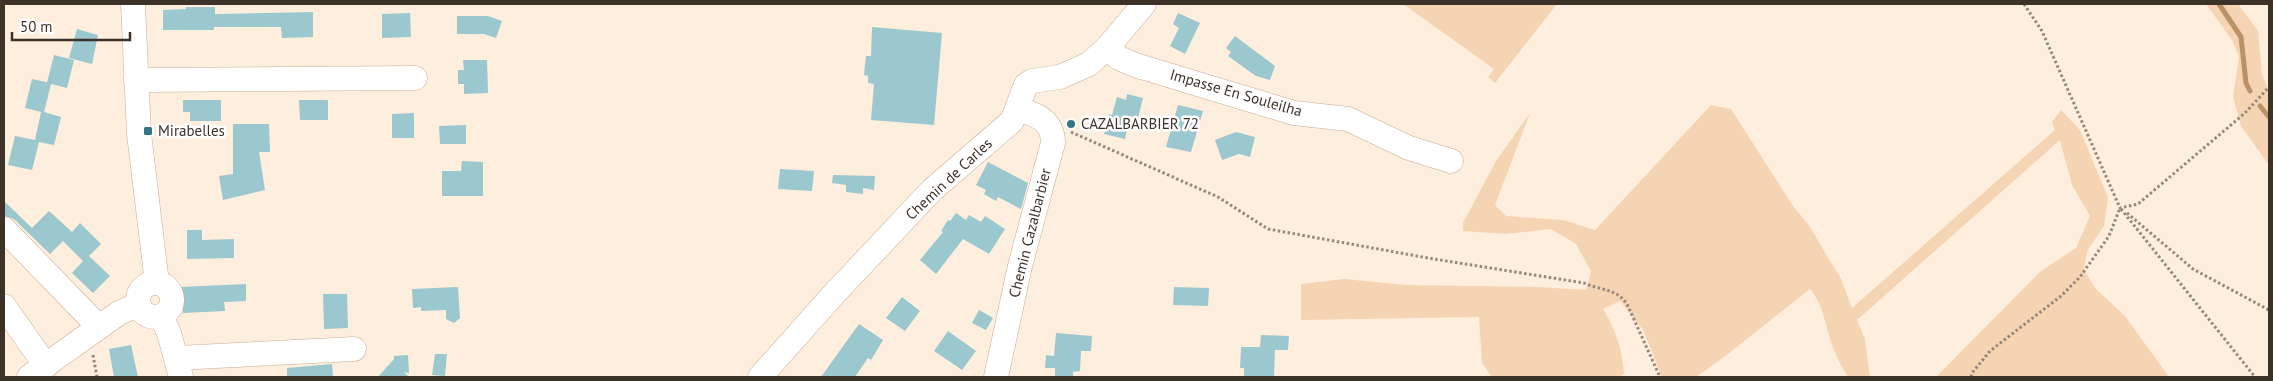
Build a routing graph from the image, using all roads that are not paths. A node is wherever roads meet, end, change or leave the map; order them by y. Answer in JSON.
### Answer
{"nodes":[{"id":1,"x":133,"y":4,"type":"edge"},
{"id":2,"x":1144,"y":4,"type":"edge"},
{"id":3,"x":1108,"y":48,"type":"junction"},
{"id":4,"x":416,"y":78,"type":"dead end"},
{"id":5,"x":136,"y":80,"type":"junction"},
{"id":6,"x":1018,"y":109,"type":"junction"},
{"id":7,"x":1451,"y":161,"type":"dead end"},
{"id":8,"x":4,"y":229,"type":"edge"},
{"id":9,"x":157,"y":282,"type":"junction"},
{"id":10,"x":4,"y":306,"type":"edge"},
{"id":11,"x":129,"y":308,"type":"junction"},
{"id":12,"x":161,"y":316,"type":"junction"},
{"id":13,"x":99,"y":327,"type":"junction"},
{"id":14,"x":354,"y":349,"type":"dead end"},
{"id":15,"x":179,"y":368,"type":"edge"},
{"id":16,"x":37,"y":371,"type":"edge"},
{"id":17,"x":760,"y":377,"type":"edge"},
{"id":18,"x":996,"y":377,"type":"edge"}],
"edges":[{"from":1,"to":5,"type":"street"},
{"from":2,"to":3,"type":"street","name":"Chemin de Carles"},
{"from":3,"to":6,"type":"street","name":"Chemin de Carles"},
{"from":3,"to":7,"type":"street","name":"Impasse En Souleilha"},
{"from":4,"to":5,"type":"street"},
{"from":5,"to":9,"type":"street"},
{"from":6,"to":17,"type":"street","name":"Chemin de Carles"},
{"from":6,"to":18,"type":"street","name":"Chemin Cazalbarbier"},
{"from":8,"to":13,"type":"street"},
{"from":9,"to":11,"type":"street"},
{"from":9,"to":12,"type":"street"},
{"from":10,"to":16,"type":"street"},
{"from":11,"to":12,"type":"street"},
{"from":11,"to":13,"type":"street"},
{"from":12,"to":15,"type":"street"},
{"from":13,"to":16,"type":"street"},
{"from":14,"to":15,"type":"street"}]}
